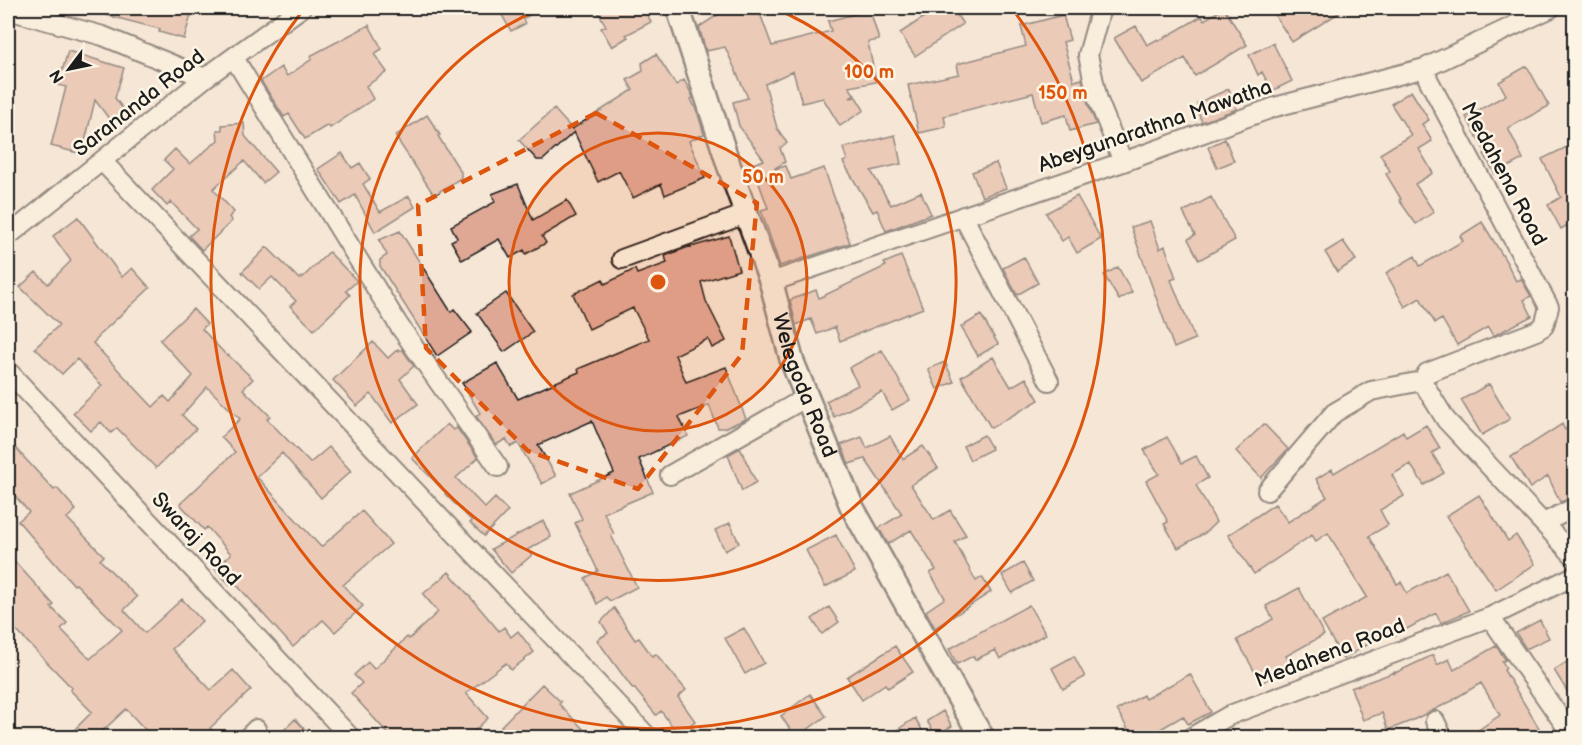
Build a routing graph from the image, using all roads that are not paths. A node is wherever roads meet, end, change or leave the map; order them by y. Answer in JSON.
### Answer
{"nodes":[{"id":1,"x":301,"y":8,"type":"edge"},
{"id":2,"x":678,"y":8,"type":"edge"},
{"id":3,"x":1101,"y":8,"type":"edge"},
{"id":4,"x":1551,"y":8,"type":"edge"},
{"id":5,"x":8,"y":10,"type":"edge"},
{"id":6,"x":234,"y":58,"type":"junction"},
{"id":7,"x":1425,"y":68,"type":"junction"},
{"id":8,"x":205,"y":78,"type":"junction"},
{"id":9,"x":102,"y":161,"type":"junction"},
{"id":10,"x":1123,"y":162,"type":"junction"},
{"id":11,"x":746,"y":214,"type":"junction"},
{"id":12,"x":963,"y":216,"type":"junction"},
{"id":13,"x":8,"y":236,"type":"edge"},
{"id":14,"x":621,"y":259,"type":"dead end"},
{"id":15,"x":771,"y":282,"type":"junction"},
{"id":16,"x":8,"y":371,"type":"edge"},
{"id":17,"x":1048,"y":381,"type":"dead end"},
{"id":18,"x":1422,"y":381,"type":"junction"},
{"id":19,"x":807,"y":397,"type":"junction"},
{"id":20,"x":498,"y":467,"type":"dead end"},
{"id":21,"x":670,"y":475,"type":"dead end"},
{"id":22,"x":1267,"y":491,"type":"dead end"},
{"id":23,"x":1575,"y":508,"type":"edge"},
{"id":24,"x":1543,"y":523,"type":"junction"},
{"id":25,"x":1575,"y":556,"type":"edge"},
{"id":26,"x":1575,"y":576,"type":"edge"},
{"id":27,"x":1490,"y":617,"type":"junction"},
{"id":28,"x":351,"y":738,"type":"edge"},
{"id":29,"x":649,"y":738,"type":"edge"},
{"id":30,"x":983,"y":738,"type":"edge"},
{"id":31,"x":1190,"y":738,"type":"edge"},
{"id":32,"x":1574,"y":738,"type":"edge"}],
"edges":[{"from":1,"to":6,"type":"street","name":"Sarananda Road"},
{"from":2,"to":11,"type":"street","name":"Welegoda Road"},
{"from":3,"to":10,"type":"street"},
{"from":4,"to":7,"type":"street","name":"Abeygunarathna Mawatha"},
{"from":5,"to":8,"type":"street"},
{"from":6,"to":8,"type":"street","name":"Sarananda Road"},
{"from":6,"to":20,"type":"street"},
{"from":7,"to":10,"type":"street","name":"Abeygunarathna Mawatha"},
{"from":7,"to":18,"type":"street","name":"Medahena Road"},
{"from":8,"to":9,"type":"street","name":"Sarananda Road"},
{"from":9,"to":13,"type":"street","name":"Sarananda Road"},
{"from":9,"to":29,"type":"street"},
{"from":10,"to":12,"type":"street","name":"Abeygunarathna Mawatha"},
{"from":11,"to":14,"type":"street"},
{"from":11,"to":15,"type":"street","name":"Welegoda Road"},
{"from":12,"to":15,"type":"street","name":"Abeygunarathna Mawatha"},
{"from":12,"to":17,"type":"street"},
{"from":15,"to":19,"type":"street","name":"Welegoda Road"},
{"from":16,"to":28,"type":"street","name":"Swaraj Road"},
{"from":18,"to":22,"type":"street","name":"Medahena Road"},
{"from":18,"to":24,"type":"street"},
{"from":19,"to":21,"type":"street"},
{"from":19,"to":30,"type":"street","name":"Welegoda Road"},
{"from":23,"to":24,"type":"street"},
{"from":24,"to":25,"type":"street"},
{"from":26,"to":27,"type":"street","name":"Medahena Road"},
{"from":27,"to":31,"type":"street","name":"Medahena Road"},
{"from":27,"to":32,"type":"street"}]}
